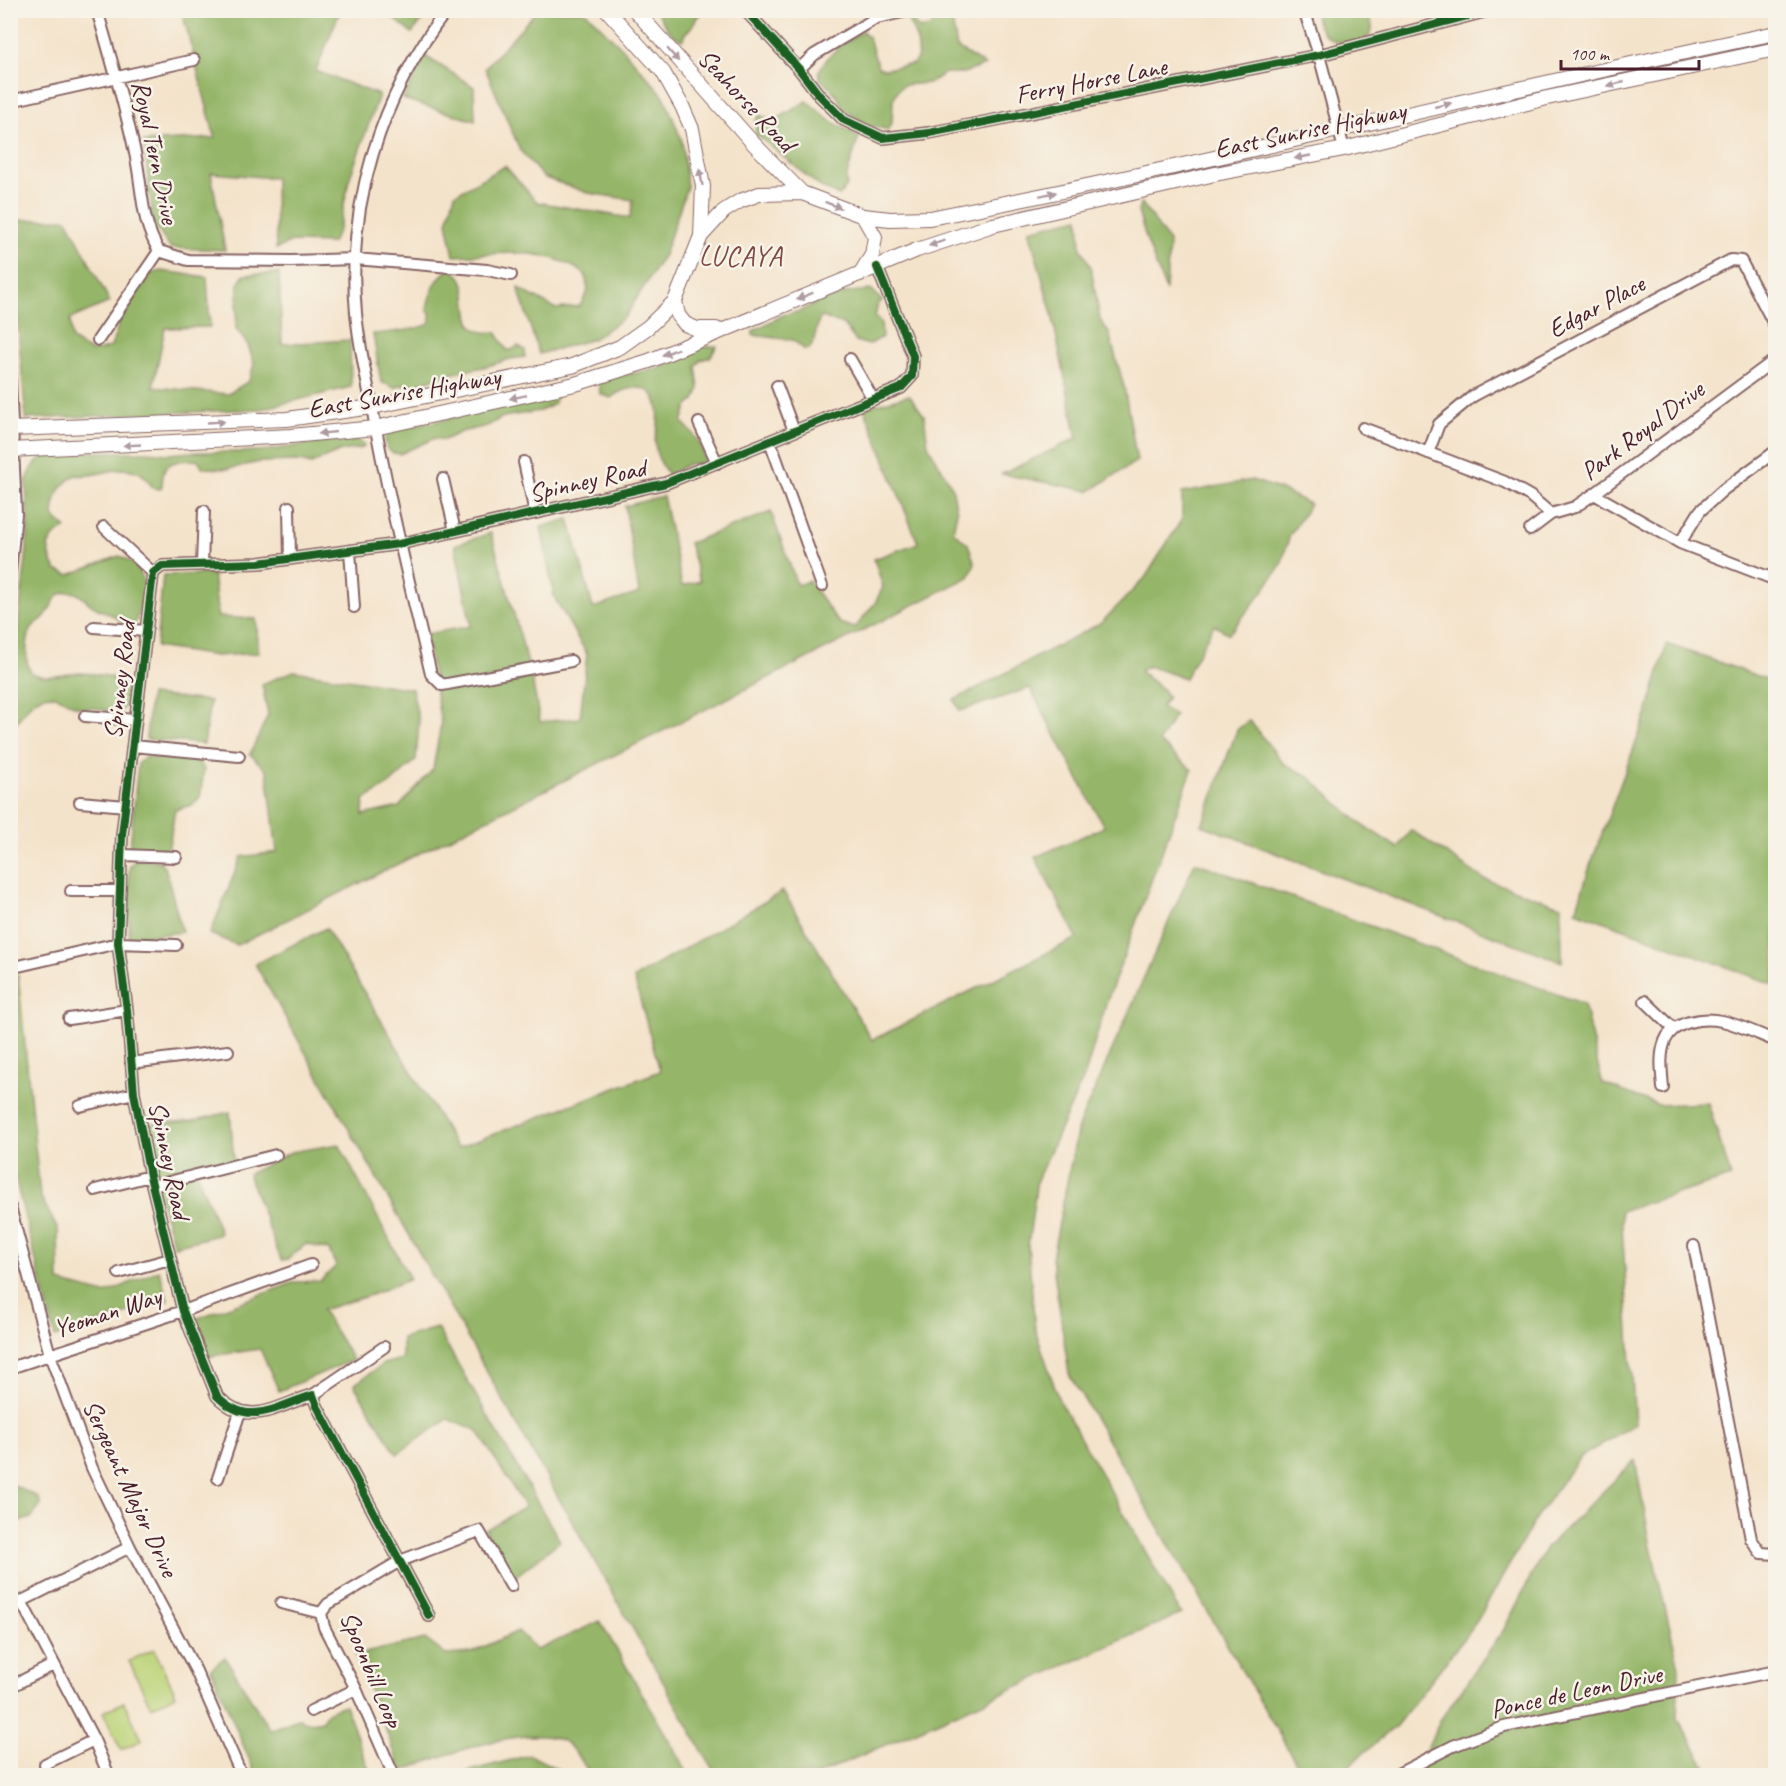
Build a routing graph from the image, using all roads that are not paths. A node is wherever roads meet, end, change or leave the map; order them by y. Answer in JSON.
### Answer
{"nodes":[{"id":1,"x":97,"y":10,"type":"edge"},
{"id":2,"x":447,"y":10,"type":"edge"},
{"id":3,"x":607,"y":10,"type":"edge"},
{"id":4,"x":635,"y":10,"type":"edge"},
{"id":5,"x":745,"y":10,"type":"edge"},
{"id":6,"x":912,"y":10,"type":"edge"},
{"id":7,"x":1304,"y":10,"type":"edge"},
{"id":8,"x":1491,"y":10,"type":"edge"},
{"id":9,"x":1448,"y":15,"type":"edge"},
{"id":10,"x":1776,"y":33,"type":"edge"},
{"id":11,"x":1776,"y":49,"type":"edge"},
{"id":12,"x":1319,"y":56,"type":"junction"},
{"id":13,"x":194,"y":60,"type":"dead end"},
{"id":14,"x":799,"y":69,"type":"junction"},
{"id":15,"x":118,"y":78,"type":"junction"},
{"id":16,"x":10,"y":101,"type":"edge"},
{"id":17,"x":1339,"y":129,"type":"junction"},
{"id":18,"x":1344,"y":149,"type":"junction"},
{"id":19,"x":802,"y":193,"type":"junction"},
{"id":20,"x":863,"y":216,"type":"junction"},
{"id":21,"x":701,"y":236,"type":"junction"},
{"id":22,"x":159,"y":251,"type":"junction"},
{"id":23,"x":354,"y":259,"type":"junction"},
{"id":24,"x":877,"y":267,"type":"junction"},
{"id":25,"x":860,"y":274,"type":"junction"},
{"id":26,"x":511,"y":275,"type":"dead end"},
{"id":27,"x":675,"y":301,"type":"junction"},
{"id":28,"x":1776,"y":328,"type":"edge"},
{"id":29,"x":724,"y":329,"type":"junction"},
{"id":30,"x":98,"y":340,"type":"dead end"},
{"id":31,"x":850,"y":359,"type":"dead end"},
{"id":32,"x":1776,"y":359,"type":"edge"},
{"id":33,"x":10,"y":380,"type":"edge"},
{"id":34,"x":777,"y":386,"type":"dead end"},
{"id":35,"x":873,"y":399,"type":"junction"},
{"id":36,"x":372,"y":407,"type":"junction"},
{"id":37,"x":699,"y":423,"type":"dead end"},
{"id":38,"x":375,"y":428,"type":"junction"},
{"id":39,"x":1363,"y":428,"type":"dead end"},
{"id":40,"x":12,"y":429,"type":"edge"},
{"id":41,"x":794,"y":431,"type":"junction"},
{"id":42,"x":770,"y":441,"type":"junction"},
{"id":43,"x":12,"y":450,"type":"edge"},
{"id":44,"x":1776,"y":451,"type":"edge"},
{"id":45,"x":1428,"y":453,"type":"junction"},
{"id":46,"x":524,"y":462,"type":"dead end"},
{"id":47,"x":717,"y":463,"type":"junction"},
{"id":48,"x":443,"y":479,"type":"dead end"},
{"id":49,"x":1594,"y":494,"type":"junction"},
{"id":50,"x":290,"y":507,"type":"dead end"},
{"id":51,"x":204,"y":511,"type":"dead end"},
{"id":52,"x":535,"y":513,"type":"junction"},
{"id":53,"x":1551,"y":514,"type":"junction"},
{"id":54,"x":104,"y":527,"type":"dead end"},
{"id":55,"x":1530,"y":530,"type":"dead end"},
{"id":56,"x":455,"y":531,"type":"junction"},
{"id":57,"x":1680,"y":543,"type":"junction"},
{"id":58,"x":399,"y":544,"type":"junction"},
{"id":59,"x":350,"y":551,"type":"junction"},
{"id":60,"x":290,"y":559,"type":"junction"},
{"id":61,"x":202,"y":564,"type":"junction"},
{"id":62,"x":10,"y":572,"type":"edge"},
{"id":63,"x":153,"y":573,"type":"junction"},
{"id":64,"x":1776,"y":580,"type":"edge"},
{"id":65,"x":822,"y":586,"type":"dead end"},
{"id":66,"x":354,"y":607,"type":"dead end"},
{"id":67,"x":94,"y":627,"type":"dead end"},
{"id":68,"x":146,"y":631,"type":"junction"},
{"id":69,"x":571,"y":661,"type":"dead end"},
{"id":70,"x":85,"y":716,"type":"dead end"},
{"id":71,"x":135,"y":720,"type":"junction"},
{"id":72,"x":132,"y":746,"type":"junction"},
{"id":73,"x":239,"y":756,"type":"dead end"},
{"id":74,"x":80,"y":802,"type":"dead end"},
{"id":75,"x":126,"y":806,"type":"junction"},
{"id":76,"x":122,"y":855,"type":"junction"},
{"id":77,"x":176,"y":857,"type":"dead end"},
{"id":78,"x":71,"y":891,"type":"dead end"},
{"id":79,"x":120,"y":891,"type":"junction"},
{"id":80,"x":118,"y":944,"type":"junction"},
{"id":81,"x":176,"y":945,"type":"dead end"},
{"id":82,"x":10,"y":968,"type":"edge"},
{"id":83,"x":1645,"y":1000,"type":"dead end"},
{"id":84,"x":127,"y":1010,"type":"junction"},
{"id":85,"x":69,"y":1019,"type":"dead end"},
{"id":86,"x":1673,"y":1028,"type":"junction"},
{"id":87,"x":1776,"y":1041,"type":"edge"},
{"id":88,"x":228,"y":1051,"type":"dead end"},
{"id":89,"x":131,"y":1063,"type":"junction"},
{"id":90,"x":1663,"y":1088,"type":"dead end"},
{"id":91,"x":134,"y":1093,"type":"junction"},
{"id":92,"x":80,"y":1106,"type":"dead end"},
{"id":93,"x":276,"y":1155,"type":"dead end"},
{"id":94,"x":151,"y":1181,"type":"junction"},
{"id":95,"x":95,"y":1190,"type":"dead end"},
{"id":96,"x":10,"y":1207,"type":"edge"},
{"id":97,"x":1694,"y":1246,"type":"dead end"},
{"id":98,"x":170,"y":1259,"type":"junction"},
{"id":99,"x":311,"y":1265,"type":"dead end"},
{"id":100,"x":119,"y":1273,"type":"dead end"},
{"id":101,"x":183,"y":1311,"type":"junction"},
{"id":102,"x":384,"y":1347,"type":"dead end"},
{"id":103,"x":50,"y":1355,"type":"junction"},
{"id":104,"x":10,"y":1368,"type":"edge"},
{"id":105,"x":313,"y":1395,"type":"junction"},
{"id":106,"x":240,"y":1412,"type":"junction"},
{"id":107,"x":218,"y":1478,"type":"dead end"},
{"id":108,"x":130,"y":1546,"type":"junction"},
{"id":109,"x":1776,"y":1554,"type":"edge"},
{"id":110,"x":400,"y":1562,"type":"junction"},
{"id":111,"x":511,"y":1586,"type":"dead end"},
{"id":112,"x":280,"y":1603,"type":"dead end"},
{"id":113,"x":16,"y":1604,"type":"edge"},
{"id":114,"x":321,"y":1613,"type":"junction"},
{"id":115,"x":429,"y":1616,"type":"dead end"},
{"id":116,"x":53,"y":1665,"type":"junction"},
{"id":117,"x":1776,"y":1671,"type":"edge"},
{"id":118,"x":10,"y":1687,"type":"edge"},
{"id":119,"x":356,"y":1689,"type":"junction"},
{"id":120,"x":311,"y":1711,"type":"dead end"},
{"id":121,"x":94,"y":1740,"type":"junction"},
{"id":122,"x":45,"y":1764,"type":"dead end"},
{"id":123,"x":109,"y":1776,"type":"edge"},
{"id":124,"x":242,"y":1776,"type":"edge"},
{"id":125,"x":394,"y":1776,"type":"edge"},
{"id":126,"x":1394,"y":1776,"type":"edge"}],
"edges":[{"from":1,"to":15,"type":"street","name":"Royal Tern Drive"},
{"from":2,"to":23,"type":"street"},
{"from":21,"to":3,"type":"main road","name":"Seahorse Road","one_way":true},
{"from":4,"to":19,"type":"main road","name":"Seahorse Road","one_way":true},
{"from":5,"to":14,"type":"street","name":"Ferry Horse Lane"},
{"from":6,"to":14,"type":"street"},
{"from":7,"to":12,"type":"street"},
{"from":8,"to":9,"type":"street","name":"Ferry Horse Lane"},
{"from":9,"to":12,"type":"street","name":"Ferry Horse Lane"},
{"from":17,"to":10,"type":"main road","name":"East Sunrise Highway","one_way":true},
{"from":11,"to":18,"type":"main road","name":"East Sunrise Highway","one_way":true},
{"from":12,"to":14,"type":"street","name":"Ferry Horse Lane"},
{"from":12,"to":17,"type":"street"},
{"from":13,"to":15,"type":"street"},
{"from":15,"to":16,"type":"street"},
{"from":15,"to":22,"type":"street","name":"Royal Tern Drive"},
{"from":17,"to":18,"type":"street"},
{"from":20,"to":17,"type":"main road","name":"East Sunrise Highway","one_way":true},
{"from":18,"to":24,"type":"main road","name":"East Sunrise Highway","one_way":true},
{"from":19,"to":20,"type":"main road","name":"East Sunrise Highway","one_way":true},
{"from":19,"to":21,"type":"main road"},
{"from":20,"to":25,"type":"main road"},
{"from":21,"to":27,"type":"main road"},
{"from":22,"to":23,"type":"street","name":"Royal Tern Drive"},
{"from":22,"to":30,"type":"street"},
{"from":23,"to":26,"type":"street","name":"Royal Tern Drive"},
{"from":23,"to":36,"type":"street"},
{"from":24,"to":25,"type":"main road","name":"East Sunrise Highway"},
{"from":24,"to":35,"type":"street","name":"Spinney Road"},
{"from":25,"to":29,"type":"main road","name":"East Sunrise Highway","one_way":true},
{"from":27,"to":29,"type":"main road"},
{"from":27,"to":36,"type":"main road","name":"East Sunrise Highway"},
{"from":28,"to":45,"type":"street","name":"Edgar Place"},
{"from":29,"to":38,"type":"main road","name":"East Sunrise Highway","one_way":true},
{"from":31,"to":35,"type":"street"},
{"from":32,"to":49,"type":"street","name":"Park Royal Drive"},
{"from":33,"to":40,"type":"street"},
{"from":34,"to":41,"type":"street"},
{"from":35,"to":41,"type":"street","name":"Spinney Road"},
{"from":36,"to":38,"type":"street"},
{"from":40,"to":36,"type":"main road","name":"East Sunrise Highway","one_way":true},
{"from":37,"to":47,"type":"street"},
{"from":38,"to":43,"type":"main road","name":"East Sunrise Highway","one_way":true},
{"from":38,"to":58,"type":"street"},
{"from":39,"to":45,"type":"street"},
{"from":40,"to":43,"type":"street"},
{"from":41,"to":42,"type":"street","name":"Spinney Road"},
{"from":42,"to":47,"type":"street","name":"Spinney Road"},
{"from":42,"to":65,"type":"street"},
{"from":43,"to":62,"type":"street"},
{"from":44,"to":57,"type":"street"},
{"from":45,"to":53,"type":"street"},
{"from":46,"to":52,"type":"street"},
{"from":47,"to":52,"type":"street","name":"Spinney Road"},
{"from":48,"to":56,"type":"street"},
{"from":49,"to":53,"type":"street","name":"Park Royal Drive"},
{"from":49,"to":57,"type":"street"},
{"from":50,"to":60,"type":"street"},
{"from":51,"to":61,"type":"street"},
{"from":52,"to":56,"type":"street","name":"Spinney Road"},
{"from":53,"to":55,"type":"street","name":"Park Royal Drive"},
{"from":54,"to":63,"type":"street"},
{"from":56,"to":58,"type":"street","name":"Spinney Road"},
{"from":57,"to":64,"type":"street"},
{"from":58,"to":59,"type":"street","name":"Spinney Road"},
{"from":58,"to":69,"type":"street"},
{"from":59,"to":60,"type":"street","name":"Spinney Road"},
{"from":59,"to":66,"type":"street"},
{"from":60,"to":61,"type":"street","name":"Spinney Road"},
{"from":61,"to":63,"type":"street","name":"Spinney Road"},
{"from":63,"to":68,"type":"street","name":"Spinney Road"},
{"from":67,"to":68,"type":"street"},
{"from":68,"to":71,"type":"street","name":"Spinney Road"},
{"from":70,"to":71,"type":"street"},
{"from":71,"to":72,"type":"street","name":"Spinney Road"},
{"from":72,"to":73,"type":"street"},
{"from":72,"to":75,"type":"street","name":"Spinney Road"},
{"from":74,"to":75,"type":"street"},
{"from":75,"to":76,"type":"street","name":"Spinney Road"},
{"from":76,"to":77,"type":"street"},
{"from":76,"to":79,"type":"street","name":"Spinney Road"},
{"from":78,"to":79,"type":"street"},
{"from":79,"to":80,"type":"street","name":"Spinney Road"},
{"from":80,"to":81,"type":"street"},
{"from":80,"to":82,"type":"street"},
{"from":80,"to":84,"type":"street","name":"Spinney Road"},
{"from":83,"to":86,"type":"street"},
{"from":84,"to":85,"type":"street"},
{"from":84,"to":89,"type":"street","name":"Spinney Road"},
{"from":86,"to":87,"type":"street"},
{"from":86,"to":90,"type":"street"},
{"from":88,"to":89,"type":"street"},
{"from":89,"to":91,"type":"street","name":"Spinney Road"},
{"from":91,"to":92,"type":"street"},
{"from":91,"to":94,"type":"street","name":"Spinney Road"},
{"from":93,"to":94,"type":"street"},
{"from":94,"to":95,"type":"street"},
{"from":94,"to":98,"type":"street","name":"Spinney Road"},
{"from":96,"to":103,"type":"street","name":"Sergeant Major Drive"},
{"from":97,"to":109,"type":"street"},
{"from":98,"to":100,"type":"street"},
{"from":98,"to":101,"type":"street","name":"Spinney Road"},
{"from":99,"to":101,"type":"street","name":"Yeoman Way"},
{"from":101,"to":103,"type":"street","name":"Yeoman Way"},
{"from":101,"to":106,"type":"street","name":"Spinney Road"},
{"from":102,"to":105,"type":"street"},
{"from":103,"to":104,"type":"street","name":"Yeoman Way"},
{"from":103,"to":108,"type":"street","name":"Sergeant Major Drive"},
{"from":105,"to":106,"type":"street"},
{"from":105,"to":110,"type":"street"},
{"from":106,"to":107,"type":"street"},
{"from":108,"to":113,"type":"street"},
{"from":108,"to":124,"type":"street","name":"Sergeant Major Drive"},
{"from":110,"to":111,"type":"street","name":"Spoonbill Loop"},
{"from":110,"to":114,"type":"street","name":"Spoonbill Loop"},
{"from":110,"to":115,"type":"street"},
{"from":112,"to":114,"type":"street"},
{"from":113,"to":116,"type":"street"},
{"from":114,"to":119,"type":"street","name":"Spoonbill Loop"},
{"from":116,"to":118,"type":"street"},
{"from":116,"to":121,"type":"street"},
{"from":117,"to":126,"type":"street","name":"Ponce de Leon Drive"},
{"from":119,"to":120,"type":"street"},
{"from":119,"to":125,"type":"street","name":"Spoonbill Loop"},
{"from":121,"to":122,"type":"street"},
{"from":121,"to":123,"type":"street"}]}
